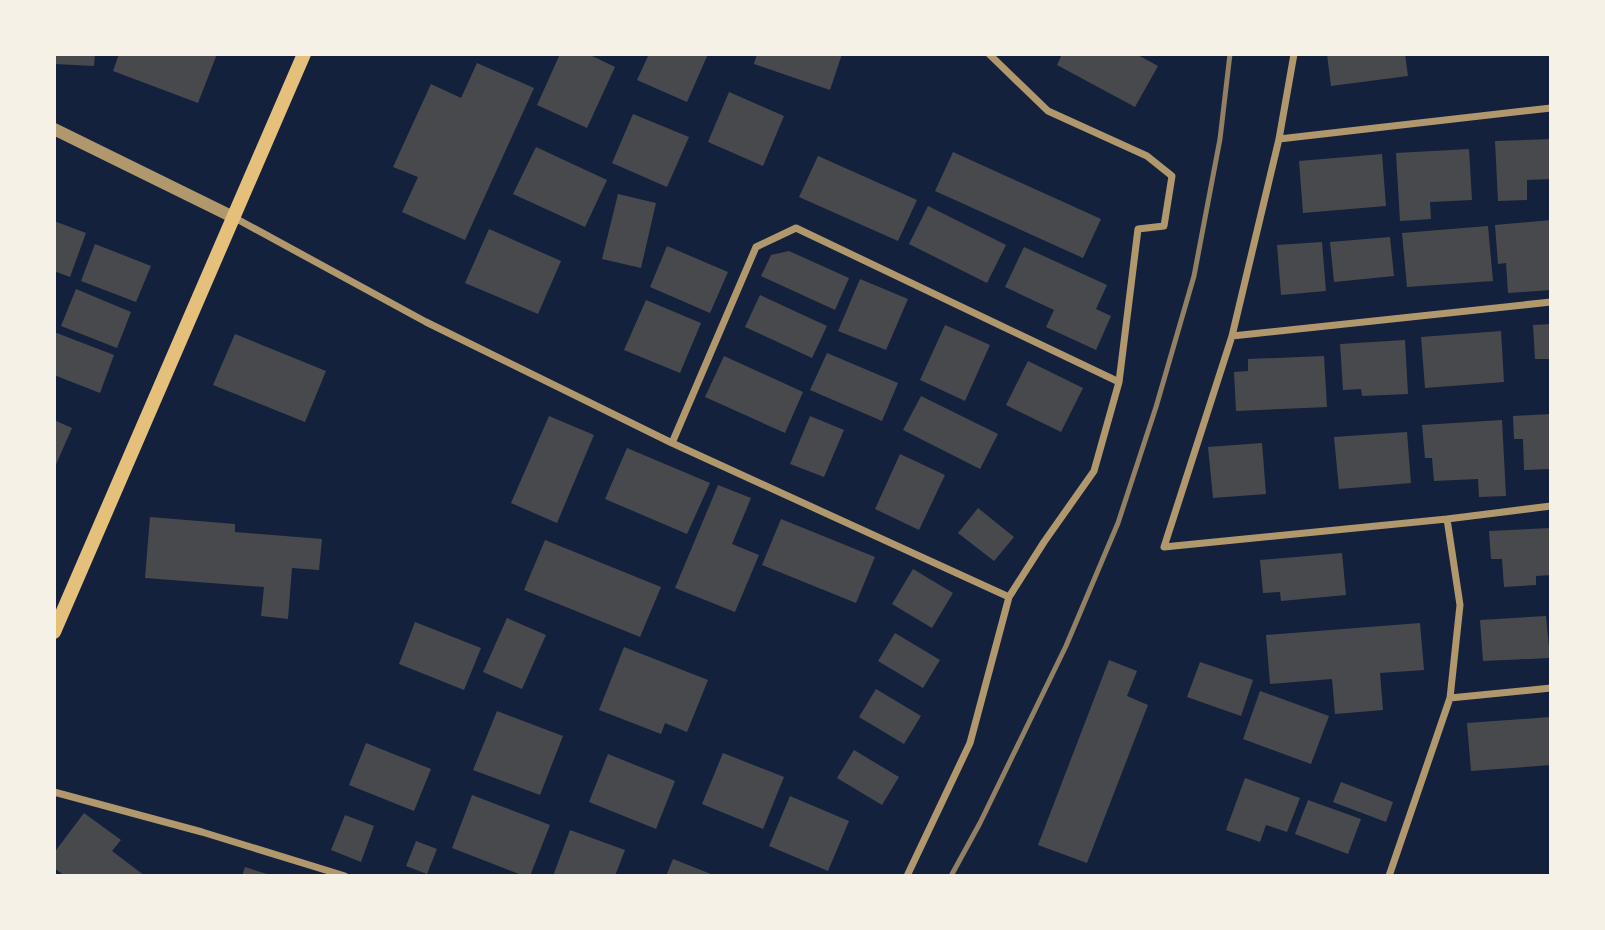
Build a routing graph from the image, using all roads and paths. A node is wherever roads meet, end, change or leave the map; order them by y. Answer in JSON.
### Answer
{"nodes":[{"id":1,"x":304,"y":54,"type":"edge"},
{"id":2,"x":989,"y":54,"type":"edge"},
{"id":3,"x":1294,"y":54,"type":"edge"},
{"id":4,"x":1551,"y":108,"type":"edge"},
{"id":5,"x":54,"y":129,"type":"edge"},
{"id":6,"x":1279,"y":139,"type":"junction"},
{"id":7,"x":234,"y":218,"type":"junction"},
{"id":8,"x":1551,"y":302,"type":"edge"},
{"id":9,"x":1232,"y":336,"type":"junction"},
{"id":10,"x":1119,"y":382,"type":"junction"},
{"id":11,"x":672,"y":443,"type":"junction"},
{"id":12,"x":1551,"y":506,"type":"edge"},
{"id":13,"x":1447,"y":519,"type":"junction"},
{"id":14,"x":1009,"y":597,"type":"junction"},
{"id":15,"x":54,"y":632,"type":"edge"},
{"id":16,"x":1551,"y":688,"type":"edge"},
{"id":17,"x":1450,"y":698,"type":"junction"},
{"id":18,"x":54,"y":792,"type":"edge"},
{"id":19,"x":345,"y":876,"type":"edge"},
{"id":20,"x":907,"y":876,"type":"edge"},
{"id":21,"x":1389,"y":876,"type":"edge"}],
"edges":[{"from":1,"to":7,"type":"main road"},
{"from":2,"to":10,"type":"street"},
{"from":3,"to":6,"type":"street"},
{"from":4,"to":6,"type":"street"},
{"from":5,"to":7,"type":"street"},
{"from":6,"to":9,"type":"street"},
{"from":7,"to":11,"type":"street"},
{"from":7,"to":15,"type":"main road"},
{"from":8,"to":9,"type":"street"},
{"from":9,"to":13,"type":"street"},
{"from":10,"to":11,"type":"street"},
{"from":10,"to":14,"type":"street"},
{"from":11,"to":14,"type":"street"},
{"from":12,"to":13,"type":"street"},
{"from":13,"to":17,"type":"street"},
{"from":14,"to":20,"type":"street"},
{"from":16,"to":17,"type":"street"},
{"from":17,"to":21,"type":"street"},
{"from":18,"to":19,"type":"street"}]}
